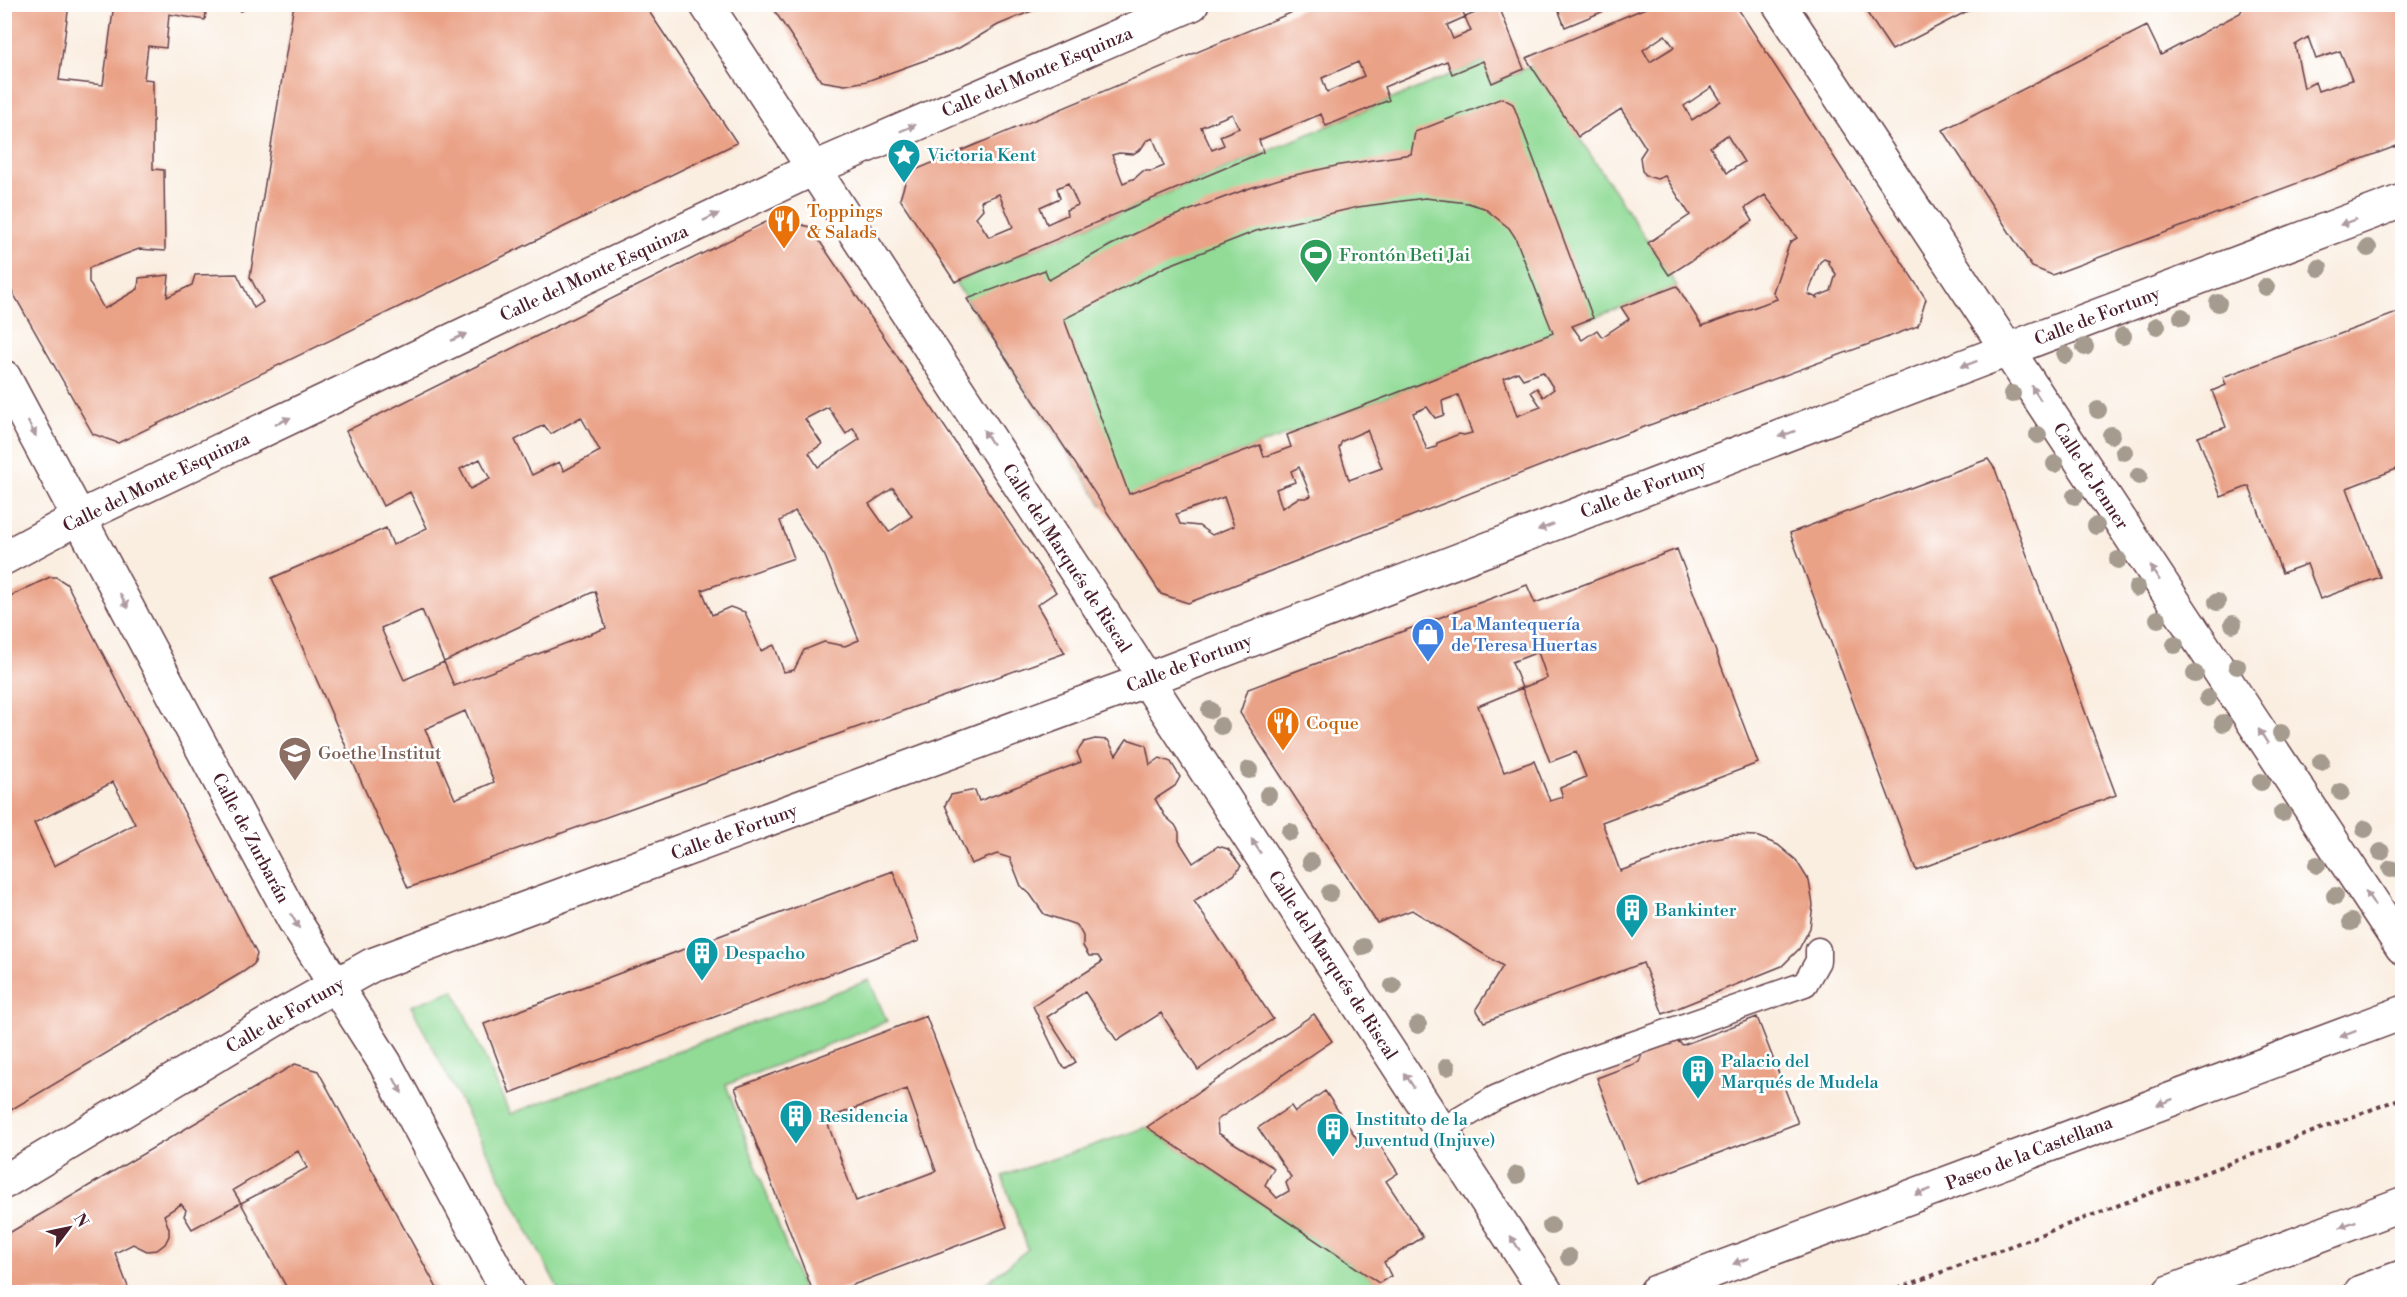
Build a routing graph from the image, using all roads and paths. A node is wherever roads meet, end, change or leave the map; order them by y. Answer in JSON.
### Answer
{"nodes":[{"id":1,"x":706,"y":4,"type":"edge"},
{"id":2,"x":1192,"y":4,"type":"edge"},
{"id":3,"x":1779,"y":4,"type":"edge"},
{"id":4,"x":813,"y":169,"type":"junction"},
{"id":5,"x":2403,"y":201,"type":"edge"},
{"id":6,"x":2007,"y":350,"type":"junction"},
{"id":7,"x":4,"y":377,"type":"edge"},
{"id":8,"x":80,"y":517,"type":"junction"},
{"id":9,"x":4,"y":558,"type":"edge"},
{"id":10,"x":1146,"y":680,"type":"junction"},
{"id":11,"x":2403,"y":947,"type":"edge"},
{"id":12,"x":1818,"y":950,"type":"dead end"},
{"id":13,"x":334,"y":985,"type":"junction"},
{"id":14,"x":2403,"y":1013,"type":"edge"},
{"id":15,"x":2403,"y":1098,"type":"edge"},
{"id":16,"x":1442,"y":1130,"type":"junction"},
{"id":17,"x":4,"y":1182,"type":"edge"},
{"id":18,"x":2403,"y":1204,"type":"edge"},
{"id":19,"x":2403,"y":1277,"type":"edge"},
{"id":20,"x":508,"y":1293,"type":"edge"},
{"id":21,"x":1546,"y":1293,"type":"edge"},
{"id":22,"x":1656,"y":1293,"type":"edge"},
{"id":23,"x":1889,"y":1293,"type":"edge"},
{"id":24,"x":2170,"y":1293,"type":"edge"},
{"id":25,"x":2361,"y":1293,"type":"edge"}],
"edges":[{"from":1,"to":4,"type":"main road","name":"Calle del Marqués de Riscal"},
{"from":4,"to":2,"type":"main road","name":"Calle del Monte Esquinza","one_way":true},
{"from":3,"to":6,"type":"main road","name":"Calle de Jenner"},
{"from":8,"to":4,"type":"main road","name":"Calle del Monte Esquinza","one_way":true},
{"from":10,"to":4,"type":"main road","name":"Calle del Marqués de Riscal","one_way":true},
{"from":5,"to":6,"type":"main road","name":"Calle de Fortuny","one_way":true},
{"from":6,"to":10,"type":"main road","name":"Calle de Fortuny","one_way":true},
{"from":11,"to":6,"type":"main road","name":"Calle de Jenner","one_way":true},
{"from":7,"to":8,"type":"main road","name":"Calle de Zurbarán","one_way":true},
{"from":8,"to":9,"type":"main road","name":"Calle del Monte Esquinza"},
{"from":8,"to":13,"type":"main road","name":"Calle de Zurbarán","one_way":true},
{"from":10,"to":13,"type":"main road","name":"Calle de Fortuny"},
{"from":16,"to":10,"type":"main road","name":"Calle del Marqués de Riscal","one_way":true},
{"from":12,"to":16,"type":"lane"},
{"from":13,"to":17,"type":"main road","name":"Calle de Fortuny"},
{"from":13,"to":20,"type":"main road","name":"Calle de Zurbarán","one_way":true},
{"from":14,"to":22,"type":"main road","name":"Paseo de la Castellana","one_way":true},
{"from":15,"to":23,"type":"path"},
{"from":21,"to":16,"type":"main road","name":"Calle del Marqués de Riscal","one_way":true},
{"from":18,"to":24,"type":"main road","one_way":true},
{"from":19,"to":25,"type":"main road"}]}
